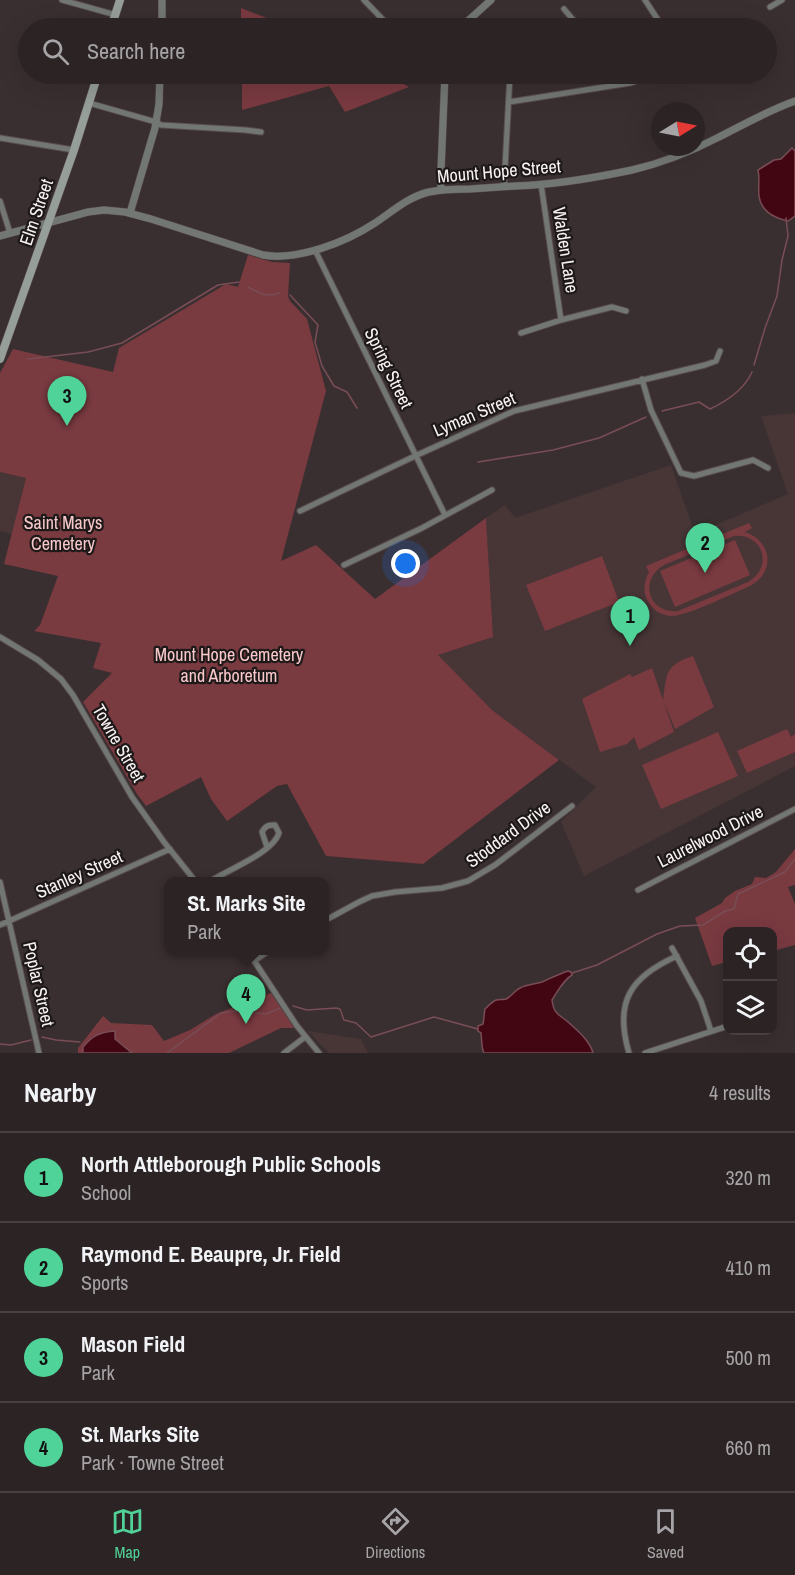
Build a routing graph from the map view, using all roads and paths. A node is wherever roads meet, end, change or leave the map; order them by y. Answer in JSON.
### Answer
{"nodes":[{"id":1,"x":62,"y":0,"type":"edge"},
{"id":2,"x":120,"y":0,"type":"edge"},
{"id":3,"x":162,"y":0,"type":"edge"},
{"id":4,"x":364,"y":0,"type":"edge"},
{"id":5,"x":492,"y":0,"type":"edge"},
{"id":6,"x":645,"y":0,"type":"edge"},
{"id":7,"x":782,"y":0,"type":"edge"},
{"id":8,"x":770,"y":7,"type":"dead end"},
{"id":9,"x":564,"y":9,"type":"dead end"},
{"id":10,"x":116,"y":15,"type":"junction"},
{"id":11,"x":115,"y":18,"type":"edge"},
{"id":12,"x":162,"y":18,"type":"edge"},
{"id":13,"x":382,"y":18,"type":"edge"},
{"id":14,"x":471,"y":18,"type":"edge"},
{"id":15,"x":572,"y":18,"type":"edge"},
{"id":16,"x":657,"y":18,"type":"edge"},
{"id":17,"x":95,"y":84,"type":"edge"},
{"id":18,"x":160,"y":84,"type":"edge"},
{"id":19,"x":445,"y":84,"type":"edge"},
{"id":20,"x":510,"y":84,"type":"edge"},
{"id":21,"x":620,"y":84,"type":"edge"},
{"id":22,"x":795,"y":101,"type":"edge"},
{"id":23,"x":509,"y":102,"type":"junction"},
{"id":24,"x":89,"y":103,"type":"junction"},
{"id":25,"x":156,"y":122,"type":"junction"},
{"id":26,"x":261,"y":132,"type":"dead end"},
{"id":27,"x":0,"y":138,"type":"edge"},
{"id":28,"x":74,"y":150,"type":"junction"},
{"id":29,"x":541,"y":184,"type":"junction"},
{"id":30,"x":504,"y":187,"type":"junction"},
{"id":31,"x":441,"y":190,"type":"junction"},
{"id":32,"x":0,"y":201,"type":"edge"},
{"id":33,"x":130,"y":213,"type":"junction"},
{"id":34,"x":49,"y":222,"type":"junction"},
{"id":35,"x":10,"y":233,"type":"junction"},
{"id":36,"x":0,"y":236,"type":"edge"},
{"id":37,"x":315,"y":250,"type":"junction"},
{"id":38,"x":626,"y":311,"type":"dead end"},
{"id":39,"x":561,"y":320,"type":"junction"},
{"id":40,"x":522,"y":333,"type":"dead end"},
{"id":41,"x":720,"y":351,"type":"dead end"},
{"id":42,"x":0,"y":359,"type":"edge"},
{"id":43,"x":642,"y":379,"type":"junction"},
{"id":44,"x":415,"y":456,"type":"junction"},
{"id":45,"x":768,"y":468,"type":"dead end"},
{"id":46,"x":492,"y":490,"type":"dead end"},
{"id":47,"x":300,"y":511,"type":"dead end"},
{"id":48,"x":444,"y":515,"type":"junction"},
{"id":49,"x":344,"y":565,"type":"dead end"},
{"id":50,"x":0,"y":637,"type":"edge"},
{"id":51,"x":572,"y":806,"type":"dead end"},
{"id":52,"x":795,"y":810,"type":"edge"},
{"id":53,"x":267,"y":847,"type":"dead end"},
{"id":54,"x":170,"y":849,"type":"junction"},
{"id":55,"x":192,"y":877,"type":"edge"},
{"id":56,"x":218,"y":877,"type":"edge"},
{"id":57,"x":0,"y":882,"type":"edge"},
{"id":58,"x":638,"y":890,"type":"dead end"},
{"id":59,"x":329,"y":918,"type":"edge"},
{"id":60,"x":9,"y":921,"type":"junction"},
{"id":61,"x":0,"y":925,"type":"edge"},
{"id":62,"x":672,"y":948,"type":"dead end"},
{"id":63,"x":250,"y":955,"type":"edge"},
{"id":64,"x":264,"y":955,"type":"edge"},
{"id":65,"x":677,"y":956,"type":"junction"},
{"id":66,"x":254,"y":961,"type":"junction"},
{"id":67,"x":723,"y":1027,"type":"edge"},
{"id":68,"x":711,"y":1031,"type":"junction"},
{"id":69,"x":305,"y":1037,"type":"junction"},
{"id":70,"x":39,"y":1053,"type":"edge"},
{"id":71,"x":284,"y":1053,"type":"edge"},
{"id":72,"x":319,"y":1053,"type":"edge"},
{"id":73,"x":628,"y":1053,"type":"edge"},
{"id":74,"x":645,"y":1053,"type":"edge"}],
"edges":[{"from":1,"to":10,"type":"street"},
{"from":2,"to":10,"type":"main road"},
{"from":3,"to":12,"type":"street"},
{"from":4,"to":13,"type":"street"},
{"from":5,"to":14,"type":"street"},
{"from":6,"to":16,"type":"street"},
{"from":7,"to":8,"type":"street"},
{"from":9,"to":15,"type":"street"},
{"from":10,"to":11,"type":"main road"},
{"from":17,"to":24,"type":"main road","name":"Elm Street"},
{"from":18,"to":25,"type":"street"},
{"from":19,"to":31,"type":"street"},
{"from":20,"to":23,"type":"street"},
{"from":21,"to":23,"type":"street"},
{"from":22,"to":29,"type":"street","name":"Mount Hope Street"},
{"from":23,"to":30,"type":"street"},
{"from":24,"to":25,"type":"street"},
{"from":24,"to":28,"type":"main road","name":"Elm Street"},
{"from":25,"to":26,"type":"street"},
{"from":25,"to":33,"type":"street"},
{"from":27,"to":28,"type":"street"},
{"from":28,"to":34,"type":"main road","name":"Elm Street"},
{"from":29,"to":30,"type":"street","name":"Mount Hope Street"},
{"from":29,"to":39,"type":"street","name":"Walden Lane"},
{"from":30,"to":31,"type":"street","name":"Mount Hope Street"},
{"from":31,"to":37,"type":"street","name":"Mount Hope Street"},
{"from":32,"to":35,"type":"street"},
{"from":33,"to":34,"type":"street","name":"Mount Hope Street"},
{"from":33,"to":37,"type":"street","name":"Mount Hope Street"},
{"from":34,"to":35,"type":"street","name":"Mount Hope Street"},
{"from":34,"to":42,"type":"main road","name":"Elm Street"},
{"from":35,"to":36,"type":"street","name":"Mount Hope Street"},
{"from":37,"to":44,"type":"street","name":"Spring Street"},
{"from":38,"to":39,"type":"street"},
{"from":39,"to":40,"type":"street"},
{"from":41,"to":43,"type":"street","name":"Lyman Street"},
{"from":43,"to":44,"type":"street","name":"Lyman Street"},
{"from":43,"to":45,"type":"street"},
{"from":44,"to":47,"type":"street","name":"Lyman Street"},
{"from":44,"to":48,"type":"street","name":"Spring Street"},
{"from":46,"to":48,"type":"street"},
{"from":48,"to":49,"type":"street"},
{"from":50,"to":54,"type":"street","name":"Towne Street"},
{"from":51,"to":59,"type":"street","name":"Stoddard Drive"},
{"from":52,"to":58,"type":"street","name":"Laurelwood Drive"},
{"from":53,"to":56,"type":"street"},
{"from":54,"to":55,"type":"street","name":"Towne Street"},
{"from":54,"to":60,"type":"street","name":"Stanley Street"},
{"from":57,"to":60,"type":"street","name":"Poplar Street"},
{"from":60,"to":61,"type":"street","name":"Stanley Street"},
{"from":60,"to":70,"type":"street","name":"Poplar Street"},
{"from":62,"to":65,"type":"street"},
{"from":63,"to":66,"type":"street"},
{"from":64,"to":66,"type":"street"},
{"from":65,"to":68,"type":"street"},
{"from":65,"to":73,"type":"street"},
{"from":66,"to":69,"type":"street"},
{"from":67,"to":68,"type":"street"},
{"from":68,"to":74,"type":"street"},
{"from":69,"to":71,"type":"street"},
{"from":69,"to":72,"type":"street"}]}
